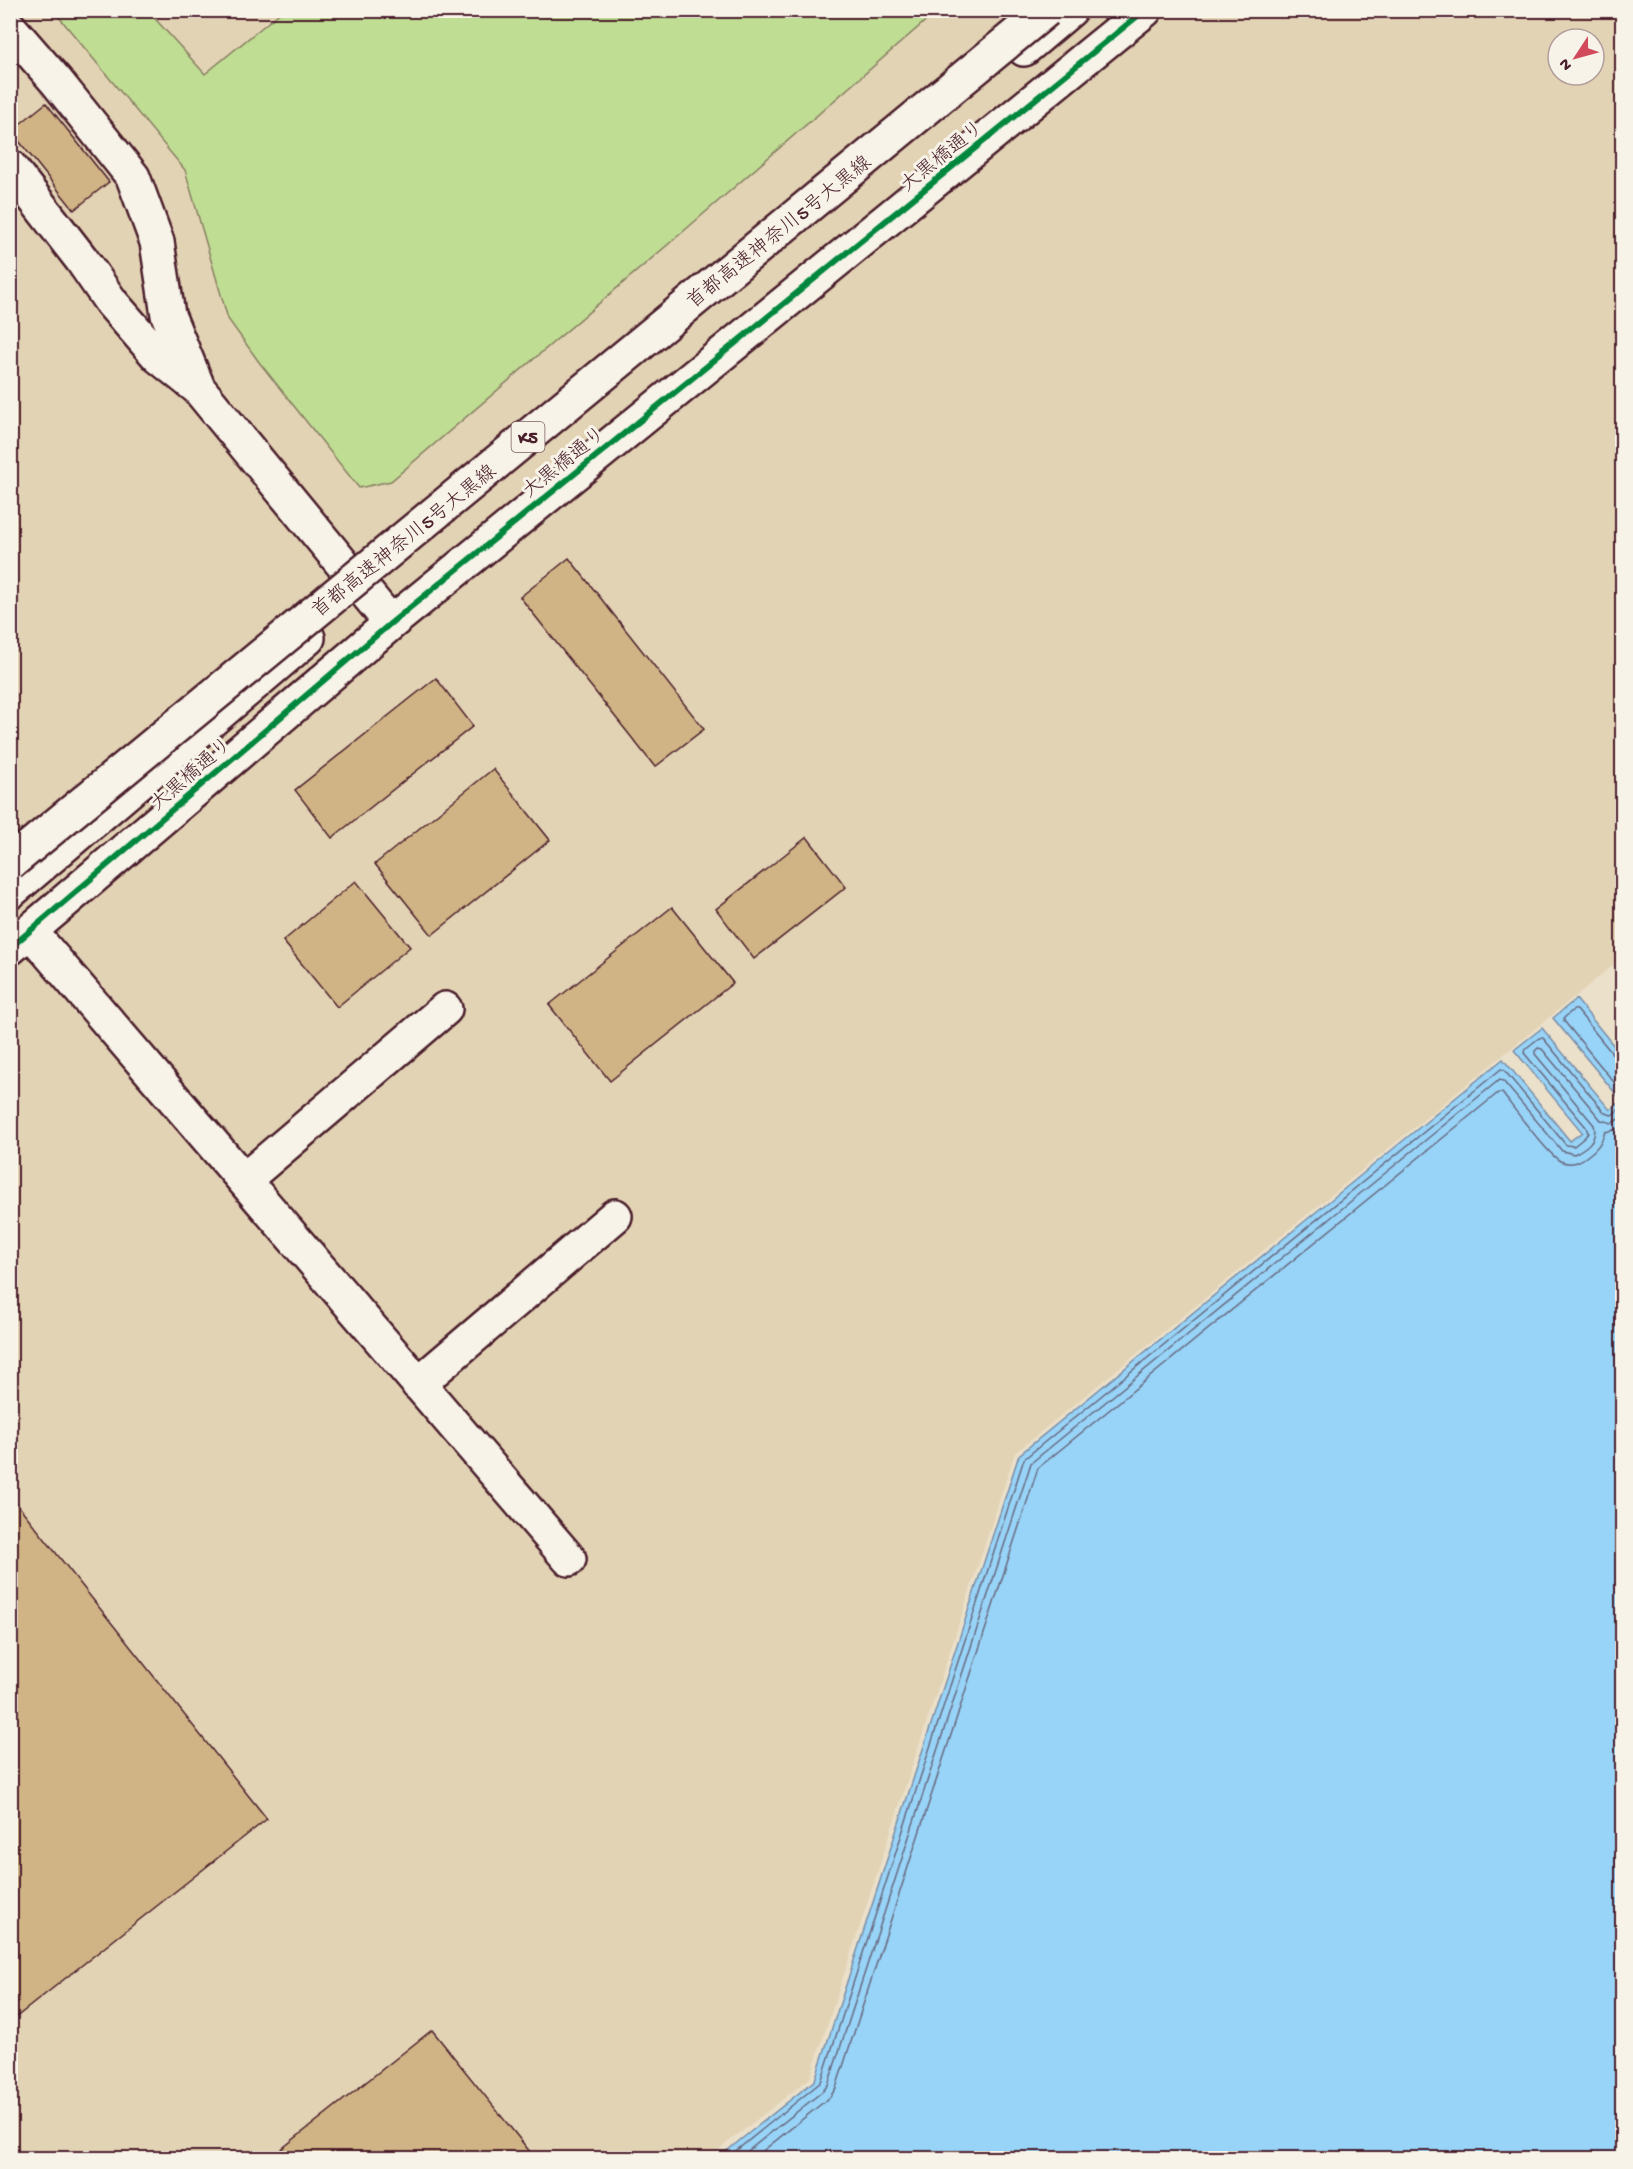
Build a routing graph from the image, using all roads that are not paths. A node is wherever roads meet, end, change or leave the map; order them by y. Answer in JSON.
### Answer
{"nodes":[{"id":1,"x":1020,"y":10,"type":"edge"},
{"id":2,"x":1046,"y":10,"type":"edge"},
{"id":3,"x":1070,"y":10,"type":"edge"},
{"id":4,"x":1145,"y":10,"type":"edge"},
{"id":5,"x":10,"y":28,"type":"edge"},
{"id":6,"x":10,"y":167,"type":"edge"},
{"id":7,"x":198,"y":388,"type":"junction"},
{"id":8,"x":364,"y":590,"type":"junction"},
{"id":9,"x":391,"y":623,"type":"junction"},
{"id":10,"x":10,"y":838,"type":"edge"},
{"id":11,"x":10,"y":863,"type":"edge"},
{"id":12,"x":10,"y":892,"type":"edge"},
{"id":13,"x":20,"y":939,"type":"edge"},
{"id":14,"x":445,"y":1009,"type":"dead end"},
{"id":15,"x":244,"y":1180,"type":"junction"},
{"id":16,"x":615,"y":1216,"type":"dead end"},
{"id":17,"x":418,"y":1384,"type":"junction"},
{"id":18,"x":569,"y":1559,"type":"dead end"}],
"edges":[{"from":1,"to":10,"type":"main road","name":"首都高速神奈川5号大黒線","number":"K5"},
{"from":2,"to":11,"type":"main road","name":"首都高速神奈川5号大黒線","number":"K5","bridge":true},
{"from":3,"to":8,"type":"main road","name":"大黒橋通り"},
{"from":4,"to":9,"type":"main road","name":"大黒橋通り"},
{"from":5,"to":7,"type":"main road"},
{"from":6,"to":7,"type":"main road"},
{"from":7,"to":8,"type":"main road"},
{"from":8,"to":9,"type":"main road"},
{"from":8,"to":12,"type":"main road","name":"大黒橋通り"},
{"from":9,"to":13,"type":"main road","name":"大黒橋通り"},
{"from":13,"to":15,"type":"main road"},
{"from":14,"to":15,"type":"main road"},
{"from":15,"to":17,"type":"main road"},
{"from":16,"to":17,"type":"main road"},
{"from":17,"to":18,"type":"main road"}]}
